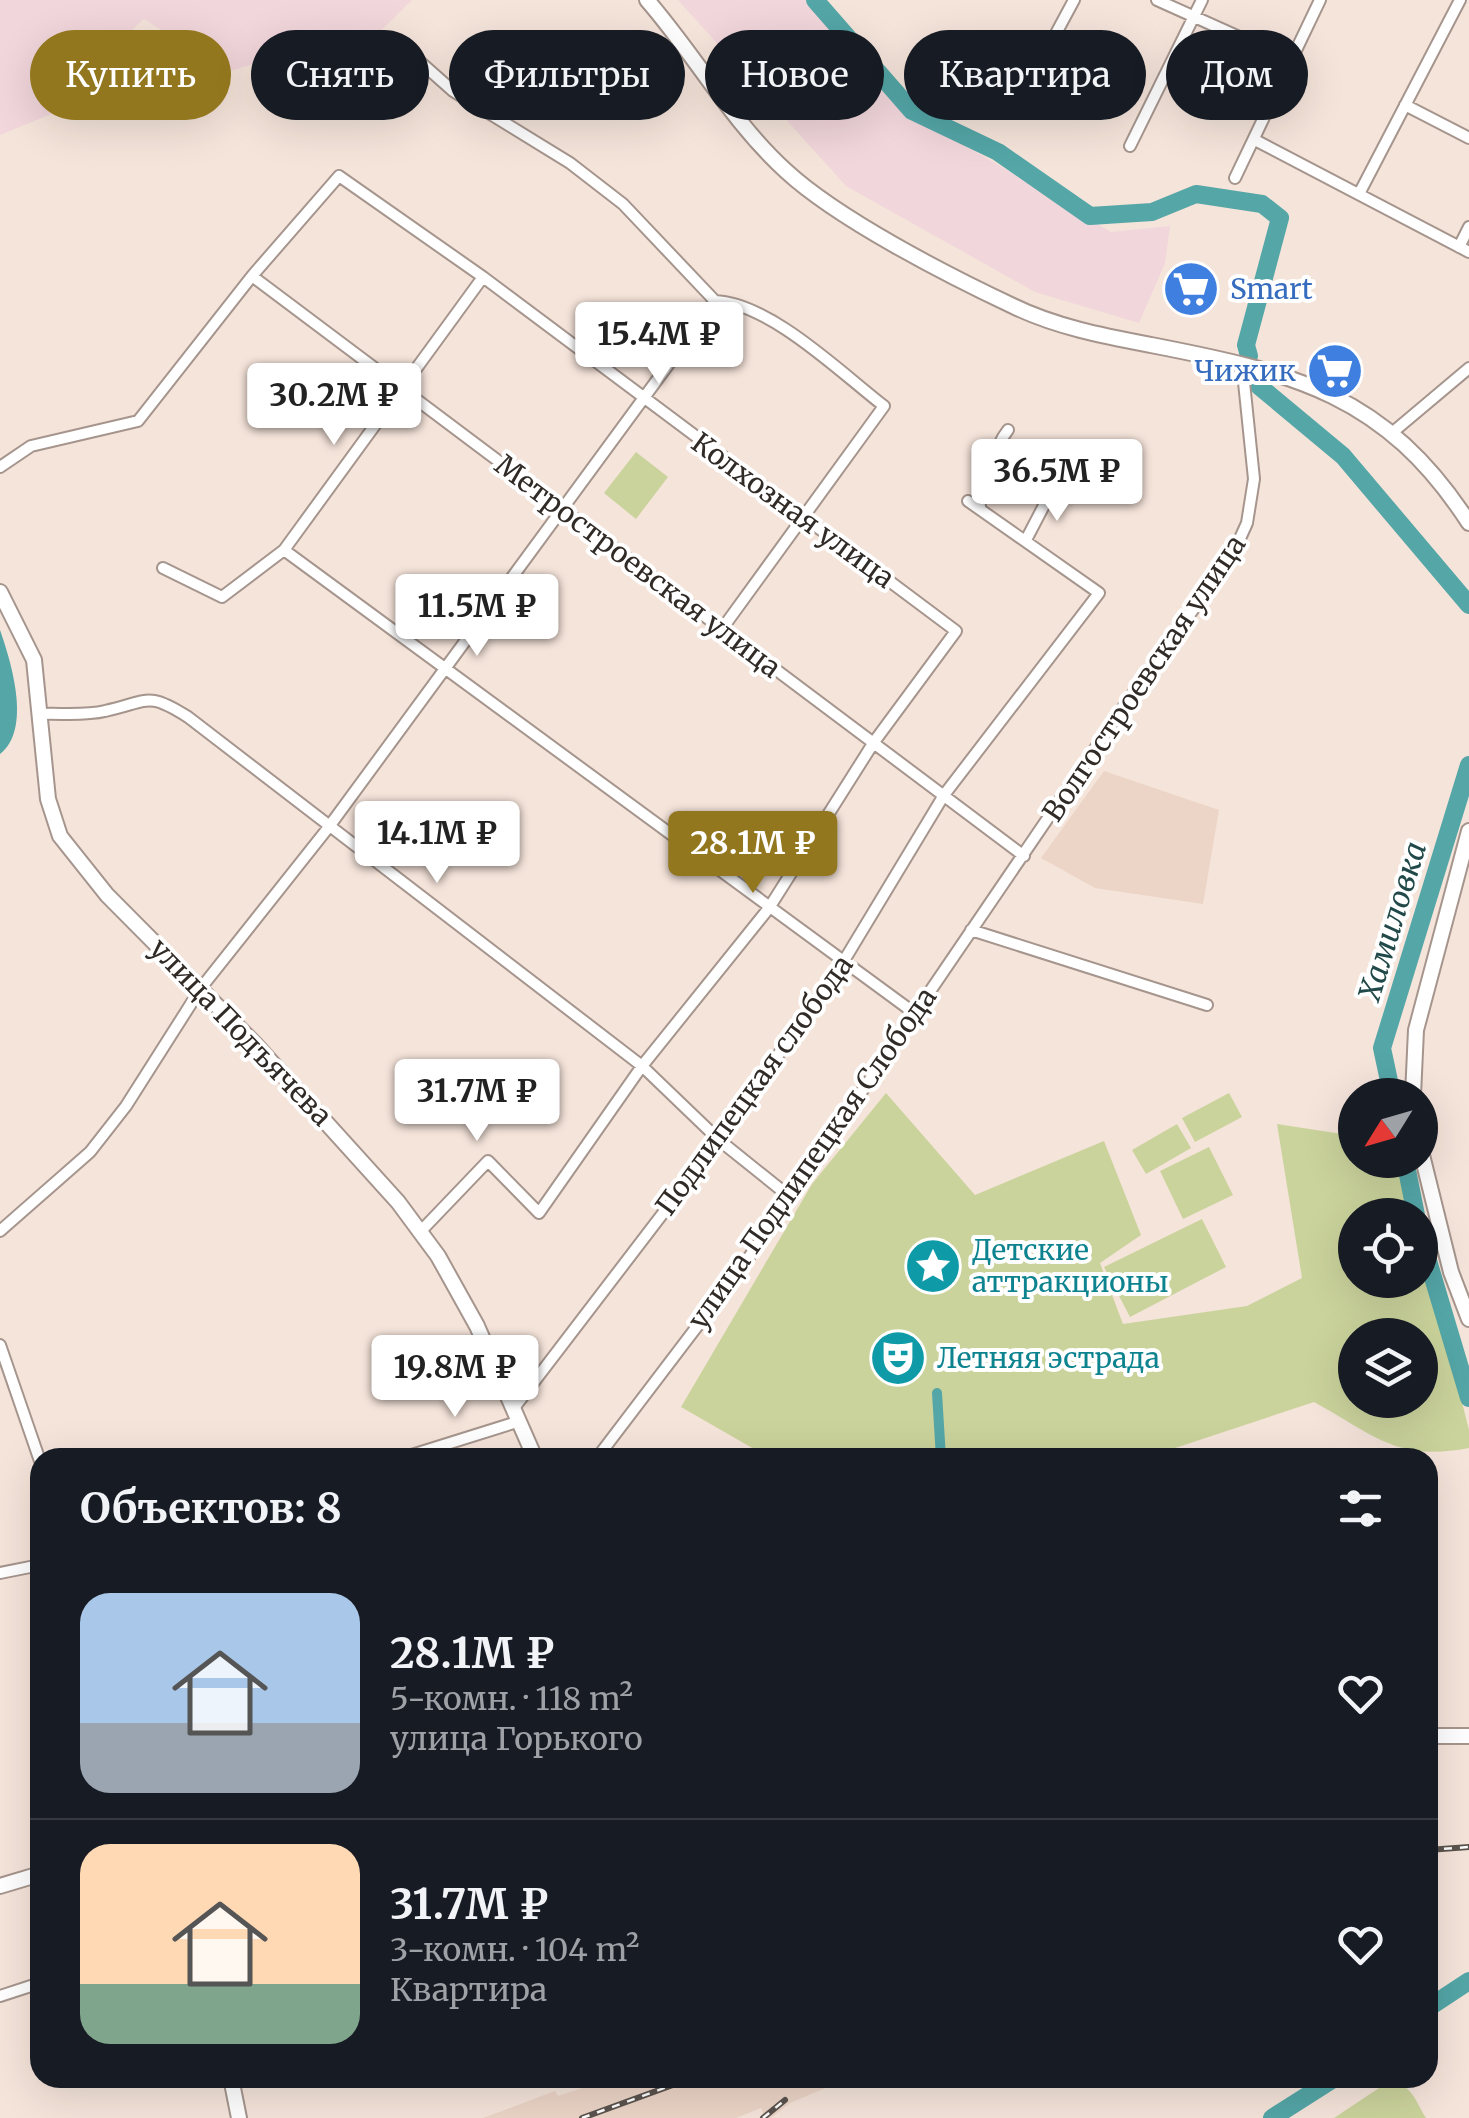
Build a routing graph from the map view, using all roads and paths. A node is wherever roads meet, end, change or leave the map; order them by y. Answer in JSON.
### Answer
{"nodes":[{"id":1,"x":647,"y":0,"type":"edge"},
{"id":2,"x":1074,"y":0,"type":"edge"},
{"id":3,"x":1157,"y":0,"type":"edge"},
{"id":4,"x":1202,"y":0,"type":"edge"},
{"id":5,"x":1320,"y":0,"type":"edge"},
{"id":6,"x":1460,"y":0,"type":"edge"},
{"id":7,"x":1193,"y":18,"type":"junction"},
{"id":8,"x":1058,"y":30,"type":"edge"},
{"id":9,"x":1221,"y":30,"type":"edge"},
{"id":10,"x":1304,"y":30,"type":"edge"},
{"id":11,"x":429,"y":69,"type":"edge"},
{"id":12,"x":1405,"y":105,"type":"junction"},
{"id":13,"x":1262,"y":120,"type":"edge"},
{"id":14,"x":1469,"y":138,"type":"edge"},
{"id":15,"x":1254,"y":140,"type":"junction"},
{"id":16,"x":1130,"y":146,"type":"dead end"},
{"id":17,"x":1235,"y":178,"type":"dead end"},
{"id":18,"x":1360,"y":192,"type":"junction"},
{"id":19,"x":1469,"y":227,"type":"edge"},
{"id":20,"x":1464,"y":250,"type":"edge"},
{"id":21,"x":252,"y":276,"type":"junction"},
{"id":22,"x":483,"y":278,"type":"junction"},
{"id":23,"x":716,"y":301,"type":"junction"},
{"id":24,"x":1242,"y":363,"type":"junction"},
{"id":25,"x":1469,"y":368,"type":"edge"},
{"id":26,"x":400,"y":391,"type":"junction"},
{"id":27,"x":644,"y":401,"type":"junction"},
{"id":28,"x":1008,"y":430,"type":"dead end"},
{"id":29,"x":1393,"y":432,"type":"junction"},
{"id":30,"x":0,"y":467,"type":"edge"},
{"id":31,"x":1051,"y":492,"type":"dead end"},
{"id":32,"x":968,"y":501,"type":"dead end"},
{"id":33,"x":980,"y":507,"type":"junction"},
{"id":34,"x":563,"y":508,"type":"junction"},
{"id":35,"x":805,"y":516,"type":"junction"},
{"id":36,"x":1469,"y":523,"type":"edge"},
{"id":37,"x":1027,"y":538,"type":"junction"},
{"id":38,"x":284,"y":550,"type":"junction"},
{"id":39,"x":163,"y":568,"type":"dead end"},
{"id":40,"x":0,"y":592,"type":"edge"},
{"id":41,"x":722,"y":629,"type":"junction"},
{"id":42,"x":447,"y":666,"type":"junction"},
{"id":43,"x":40,"y":714,"type":"junction"},
{"id":44,"x":874,"y":742,"type":"junction"},
{"id":45,"x":944,"y":795,"type":"junction"},
{"id":46,"x":328,"y":828,"type":"junction"},
{"id":47,"x":1469,"y":831,"type":"edge"},
{"id":48,"x":1024,"y":856,"type":"junction"},
{"id":49,"x":769,"y":908,"type":"junction"},
{"id":50,"x":970,"y":930,"type":"junction"},
{"id":51,"x":845,"y":960,"type":"junction"},
{"id":52,"x":200,"y":988,"type":"junction"},
{"id":53,"x":1207,"y":1005,"type":"dead end"},
{"id":54,"x":913,"y":1012,"type":"junction"},
{"id":55,"x":642,"y":1066,"type":"junction"},
{"id":56,"x":1414,"y":1078,"type":"edge"},
{"id":57,"x":719,"y":1140,"type":"junction"},
{"id":58,"x":1428,"y":1178,"type":"edge"},
{"id":59,"x":790,"y":1197,"type":"junction"},
{"id":60,"x":0,"y":1231,"type":"edge"},
{"id":61,"x":420,"y":1232,"type":"junction"},
{"id":62,"x":1469,"y":1319,"type":"edge"},
{"id":63,"x":0,"y":1345,"type":"edge"},
{"id":64,"x":517,"y":1414,"type":"junction"},
{"id":65,"x":35,"y":1448,"type":"edge"},
{"id":66,"x":428,"y":1448,"type":"edge"},
{"id":67,"x":531,"y":1448,"type":"edge"},
{"id":68,"x":604,"y":1448,"type":"edge"},
{"id":69,"x":30,"y":1567,"type":"edge"},
{"id":70,"x":0,"y":1573,"type":"edge"},
{"id":71,"x":1438,"y":1736,"type":"edge"},
{"id":72,"x":1469,"y":1736,"type":"edge"},
{"id":73,"x":30,"y":1877,"type":"edge"},
{"id":74,"x":0,"y":1886,"type":"edge"},
{"id":75,"x":30,"y":1986,"type":"edge"},
{"id":76,"x":0,"y":1996,"type":"edge"},
{"id":77,"x":232,"y":2088,"type":"edge"},
{"id":78,"x":239,"y":2117,"type":"edge"}],
"edges":[{"from":1,"to":24,"type":"main road"},
{"from":2,"to":8,"type":"street"},
{"from":3,"to":7,"type":"street"},
{"from":4,"to":7,"type":"street"},
{"from":5,"to":10,"type":"street"},
{"from":6,"to":12,"type":"street"},
{"from":7,"to":9,"type":"street"},
{"from":7,"to":16,"type":"street"},
{"from":11,"to":23,"type":"street"},
{"from":12,"to":14,"type":"street"},
{"from":12,"to":18,"type":"street"},
{"from":13,"to":15,"type":"street"},
{"from":15,"to":17,"type":"street"},
{"from":15,"to":18,"type":"street"},
{"from":18,"to":20,"type":"street"},
{"from":19,"to":20,"type":"street"},
{"from":21,"to":22,"type":"street","name":"Колхозная улица"},
{"from":21,"to":26,"type":"street","name":"Метростроевская улица"},
{"from":21,"to":30,"type":"street"},
{"from":22,"to":26,"type":"street"},
{"from":22,"to":27,"type":"street","name":"Колхозная улица"},
{"from":23,"to":27,"type":"street"},
{"from":23,"to":35,"type":"street"},
{"from":24,"to":29,"type":"main road"},
{"from":24,"to":48,"type":"street","name":"Волгостроевская улица"},
{"from":25,"to":29,"type":"street"},
{"from":26,"to":34,"type":"street","name":"Метростроевская улица"},
{"from":26,"to":38,"type":"street"},
{"from":27,"to":34,"type":"street"},
{"from":27,"to":35,"type":"street","name":"Колхозная улица"},
{"from":28,"to":33,"type":"street"},
{"from":29,"to":36,"type":"main road"},
{"from":31,"to":37,"type":"street"},
{"from":32,"to":33,"type":"street","name":"Подлипецкая слобода"},
{"from":33,"to":37,"type":"street","name":"Подлипецкая слобода"},
{"from":34,"to":41,"type":"street","name":"Метростроевская улица"},
{"from":34,"to":42,"type":"street"},
{"from":35,"to":41,"type":"street"},
{"from":35,"to":44,"type":"street","name":"Колхозная улица"},
{"from":37,"to":45,"type":"street","name":"Подлипецкая слобода"},
{"from":38,"to":39,"type":"street"},
{"from":38,"to":42,"type":"street"},
{"from":40,"to":43,"type":"main road","name":"улица Подъячева"},
{"from":41,"to":44,"type":"street","name":"Метростроевская улица"},
{"from":42,"to":46,"type":"street"},
{"from":42,"to":49,"type":"street"},
{"from":43,"to":46,"type":"street"},
{"from":43,"to":52,"type":"main road","name":"улица Подъячева"},
{"from":44,"to":45,"type":"street","name":"Метростроевская улица"},
{"from":44,"to":49,"type":"street"},
{"from":45,"to":48,"type":"street","name":"Метростроевская улица"},
{"from":45,"to":51,"type":"street","name":"Подлипецкая слобода"},
{"from":46,"to":52,"type":"street"},
{"from":46,"to":55,"type":"street"},
{"from":47,"to":56,"type":"main road"},
{"from":48,"to":50,"type":"street","name":"улица Подлипецкая Слобода"},
{"from":49,"to":51,"type":"street"},
{"from":49,"to":55,"type":"street"},
{"from":50,"to":53,"type":"street"},
{"from":50,"to":54,"type":"street","name":"улица Подлипецкая Слобода"},
{"from":51,"to":54,"type":"street"},
{"from":51,"to":57,"type":"street","name":"Подлипецкая слобода"},
{"from":52,"to":60,"type":"street"},
{"from":52,"to":61,"type":"main road","name":"улица Подъячева"},
{"from":54,"to":59,"type":"street","name":"улица Подлипецкая Слобода"},
{"from":55,"to":57,"type":"street"},
{"from":55,"to":61,"type":"street"},
{"from":57,"to":59,"type":"street"},
{"from":57,"to":64,"type":"street","name":"Подлипецкая слобода"},
{"from":58,"to":62,"type":"main road"},
{"from":59,"to":68,"type":"street","name":"улица Подлипецкая Слобода"},
{"from":61,"to":64,"type":"main road","name":"улица Подъячева"},
{"from":63,"to":65,"type":"street"},
{"from":64,"to":66,"type":"street"},
{"from":64,"to":67,"type":"main road","name":"улица Подъячева"},
{"from":69,"to":70,"type":"street"},
{"from":71,"to":72,"type":"main road"},
{"from":73,"to":74,"type":"main road"},
{"from":75,"to":76,"type":"street"},
{"from":77,"to":78,"type":"main road"}]}
